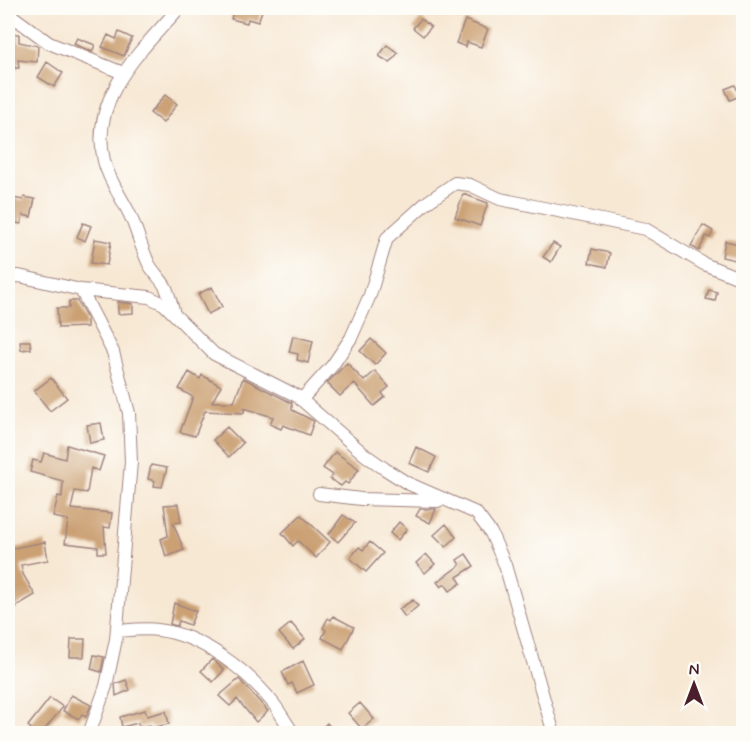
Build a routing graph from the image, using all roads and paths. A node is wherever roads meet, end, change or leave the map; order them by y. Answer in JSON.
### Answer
{"nodes":[{"id":1,"x":179,"y":8,"type":"edge"},
{"id":2,"x":8,"y":13,"type":"edge"},
{"id":3,"x":123,"y":73,"type":"junction"},
{"id":4,"x":8,"y":277,"type":"edge"},
{"id":5,"x":744,"y":280,"type":"edge"},
{"id":6,"x":81,"y":290,"type":"junction"},
{"id":7,"x":173,"y":310,"type":"junction"},
{"id":8,"x":302,"y":400,"type":"junction"},
{"id":9,"x":320,"y":494,"type":"dead end"},
{"id":10,"x":452,"y":501,"type":"junction"},
{"id":11,"x":117,"y":631,"type":"junction"},
{"id":12,"x":89,"y":734,"type":"edge"},
{"id":13,"x":294,"y":734,"type":"edge"},
{"id":14,"x":554,"y":734,"type":"edge"}],
"edges":[{"from":1,"to":3,"type":"street"},
{"from":2,"to":3,"type":"street"},
{"from":3,"to":7,"type":"street"},
{"from":4,"to":6,"type":"street"},
{"from":5,"to":8,"type":"street"},
{"from":6,"to":7,"type":"street"},
{"from":6,"to":11,"type":"street"},
{"from":7,"to":8,"type":"street"},
{"from":8,"to":10,"type":"street"},
{"from":9,"to":10,"type":"street"},
{"from":10,"to":14,"type":"street"},
{"from":11,"to":12,"type":"street"},
{"from":11,"to":13,"type":"street"}]}
